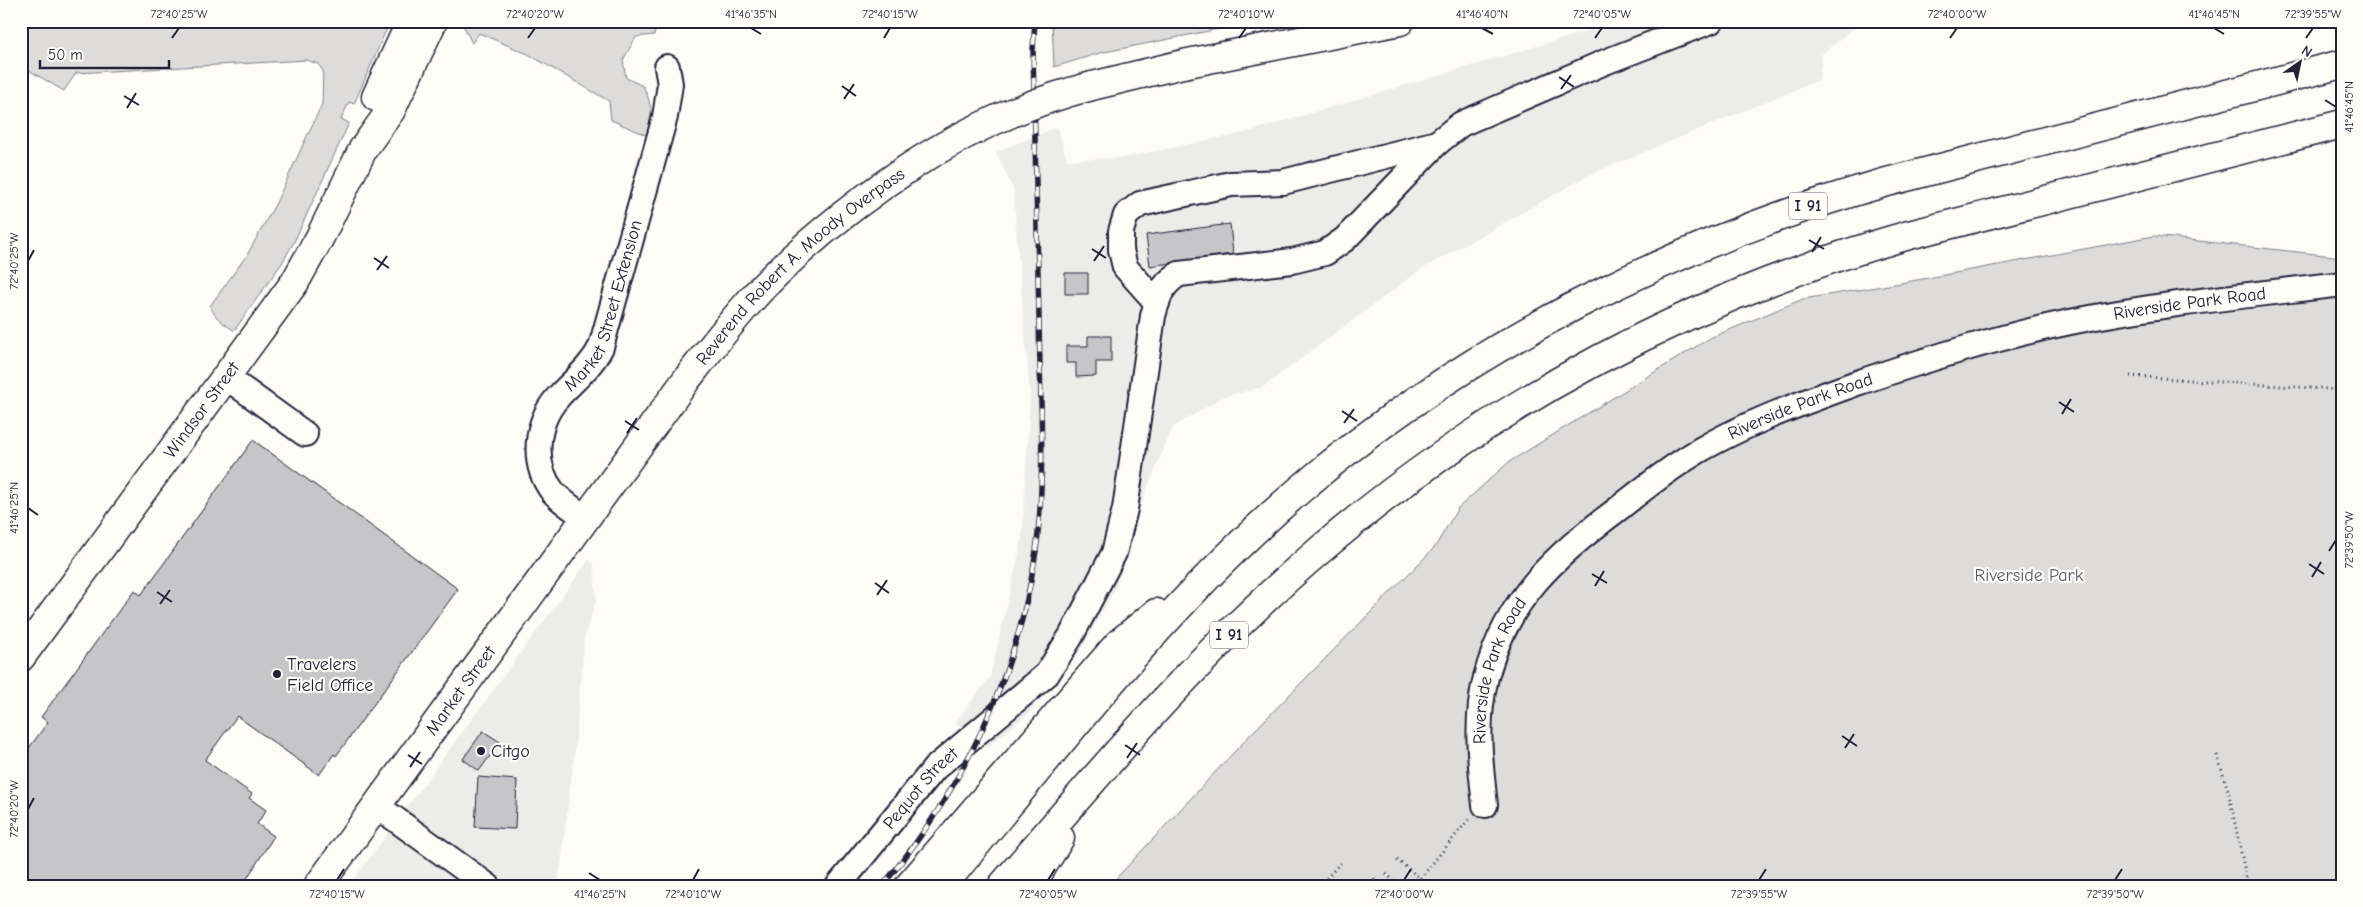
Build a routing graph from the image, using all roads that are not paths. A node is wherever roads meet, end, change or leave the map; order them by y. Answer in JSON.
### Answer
{"nodes":[{"id":1,"x":411,"y":21,"type":"edge"},
{"id":2,"x":433,"y":21,"type":"edge"},
{"id":3,"x":1400,"y":21,"type":"edge"},
{"id":4,"x":1711,"y":21,"type":"edge"},
{"id":5,"x":2342,"y":64,"type":"edge"},
{"id":6,"x":667,"y":67,"type":"dead end"},
{"id":7,"x":2342,"y":124,"type":"edge"},
{"id":8,"x":1437,"y":143,"type":"junction"},
{"id":9,"x":363,"y":149,"type":"junction"},
{"id":10,"x":2342,"y":284,"type":"edge"},
{"id":11,"x":1157,"y":303,"type":"junction"},
{"id":12,"x":226,"y":377,"type":"junction"},
{"id":13,"x":305,"y":434,"type":"dead end"},
{"id":14,"x":586,"y":518,"type":"junction"},
{"id":15,"x":1200,"y":585,"type":"junction"},
{"id":16,"x":21,"y":657,"type":"edge"},
{"id":17,"x":1084,"y":789,"type":"junction"},
{"id":18,"x":377,"y":806,"type":"junction"},
{"id":19,"x":1481,"y":811,"type":"road end"},
{"id":20,"x":318,"y":886,"type":"edge"},
{"id":21,"x":488,"y":886,"type":"edge"},
{"id":22,"x":838,"y":886,"type":"edge"},
{"id":23,"x":909,"y":886,"type":"edge"},
{"id":24,"x":942,"y":886,"type":"edge"},
{"id":25,"x":1002,"y":886,"type":"edge"},
{"id":26,"x":1030,"y":886,"type":"edge"}],
"edges":[{"from":1,"to":9,"type":"main road","name":"Windsor Street"},
{"from":2,"to":9,"type":"main road","name":"Windsor Street"},
{"from":3,"to":14,"type":"main road","name":"Reverend Robert A. Moody Overpass","bridge":true},
{"from":4,"to":8,"type":"street","name":"Pequot Street"},
{"from":5,"to":15,"type":"main road","number":"I 91"},
{"from":6,"to":14,"type":"street","name":"Market Street Extension"},
{"from":7,"to":17,"type":"main road","number":"I 91"},
{"from":8,"to":11,"type":"street","name":"Pequot Street"},
{"from":8,"to":11,"type":"street"},
{"from":9,"to":12,"type":"main road","name":"Windsor Street"},
{"from":10,"to":19,"type":"street","name":"Riverside Park Road"},
{"from":11,"to":22,"type":"street","name":"Pequot Street"},
{"from":12,"to":13,"type":"street"},
{"from":12,"to":16,"type":"main road","name":"Windsor Street"},
{"from":14,"to":18,"type":"main road","name":"Market Street"},
{"from":15,"to":23,"type":"main road"},
{"from":15,"to":24,"type":"main road","number":"I 91"},
{"from":17,"to":25,"type":"main road","number":"I 91"},
{"from":17,"to":26,"type":"main road"},
{"from":18,"to":20,"type":"main road","name":"Market Street"},
{"from":18,"to":21,"type":"street"}]}
